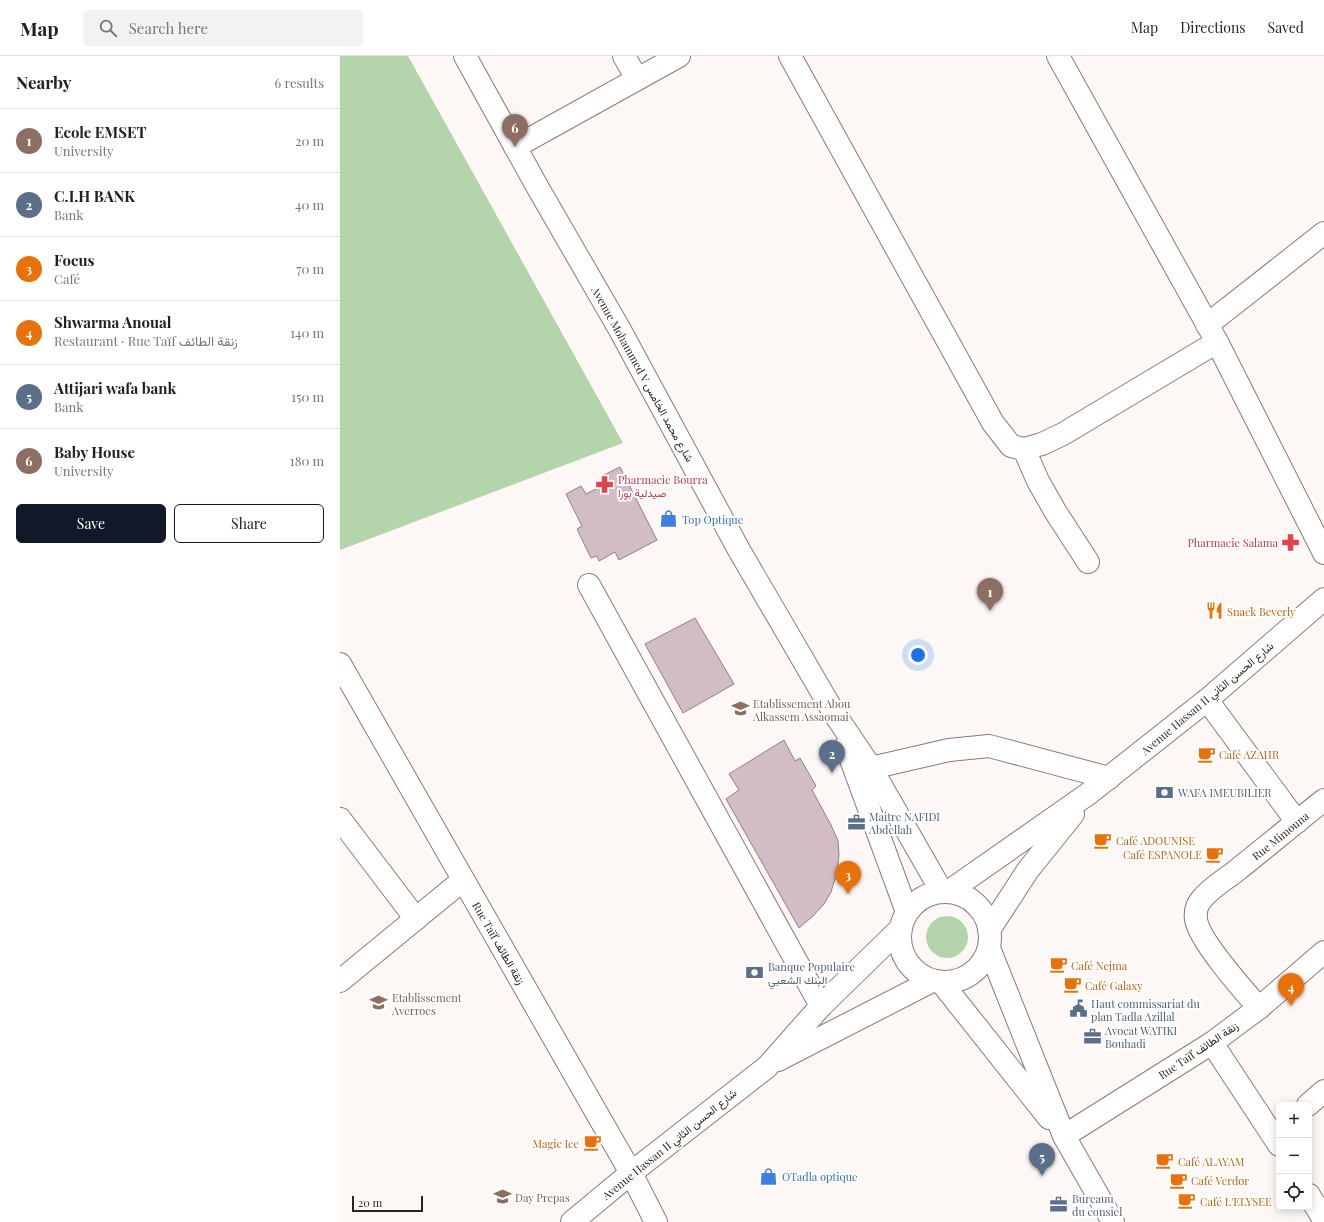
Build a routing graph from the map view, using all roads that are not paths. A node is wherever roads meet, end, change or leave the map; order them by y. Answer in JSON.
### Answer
{"nodes":[{"id":1,"x":464,"y":56,"type":"edge"},
{"id":2,"x":624,"y":56,"type":"edge"},
{"id":3,"x":679,"y":56,"type":"edge"},
{"id":4,"x":790,"y":56,"type":"edge"},
{"id":5,"x":1058,"y":56,"type":"edge"},
{"id":6,"x":637,"y":79,"type":"junction"},
{"id":7,"x":515,"y":147,"type":"junction"},
{"id":8,"x":1324,"y":233,"type":"edge"},
{"id":9,"x":1212,"y":334,"type":"junction"},
{"id":10,"x":1024,"y":449,"type":"junction"},
{"id":11,"x":1324,"y":553,"type":"edge"},
{"id":12,"x":1088,"y":562,"type":"dead end"},
{"id":13,"x":589,"y":585,"type":"dead end"},
{"id":14,"x":1324,"y":599,"type":"edge"},
{"id":15,"x":340,"y":664,"type":"edge"},
{"id":16,"x":1207,"y":700,"type":"junction"},
{"id":17,"x":834,"y":713,"type":"junction"},
{"id":18,"x":871,"y":768,"type":"junction"},
{"id":19,"x":1109,"y":778,"type":"junction"},
{"id":20,"x":1088,"y":794,"type":"junction"},
{"id":21,"x":1324,"y":800,"type":"edge"},
{"id":22,"x":340,"y":820,"type":"edge"},
{"id":23,"x":1297,"y":822,"type":"junction"},
{"id":24,"x":463,"y":880,"type":"junction"},
{"id":25,"x":945,"y":892,"type":"junction"},
{"id":26,"x":416,"y":919,"type":"junction"},
{"id":27,"x":904,"y":920,"type":"junction"},
{"id":28,"x":989,"y":939,"type":"junction"},
{"id":29,"x":1324,"y":952,"type":"edge"},
{"id":30,"x":342,"y":975,"type":"edge"},
{"id":31,"x":936,"y":982,"type":"junction"},
{"id":32,"x":821,"y":1006,"type":"junction"},
{"id":33,"x":1259,"y":1008,"type":"junction"},
{"id":34,"x":1212,"y":1043,"type":"junction"},
{"id":35,"x":767,"y":1066,"type":"junction"},
{"id":36,"x":1324,"y":1091,"type":"edge"},
{"id":37,"x":1311,"y":1102,"type":"edge"},
{"id":38,"x":1064,"y":1136,"type":"junction"},
{"id":39,"x":1276,"y":1136,"type":"edge"},
{"id":40,"x":631,"y":1173,"type":"junction"},
{"id":41,"x":1312,"y":1200,"type":"edge"},
{"id":42,"x":1324,"y":1220,"type":"edge"},
{"id":43,"x":572,"y":1222,"type":"edge"},
{"id":44,"x":656,"y":1222,"type":"edge"},
{"id":45,"x":1113,"y":1222,"type":"edge"}],
"edges":[{"from":1,"to":7,"type":"street","name":"Avenue Mohammed V شارع محمد الخامس"},
{"from":2,"to":6,"type":"street"},
{"from":3,"to":6,"type":"street"},
{"from":4,"to":10,"type":"street"},
{"from":5,"to":9,"type":"street"},
{"from":6,"to":7,"type":"street"},
{"from":7,"to":17,"type":"street","name":"Avenue Mohammed V شارع محمد الخامس"},
{"from":8,"to":9,"type":"street"},
{"from":9,"to":10,"type":"street"},
{"from":9,"to":11,"type":"street"},
{"from":10,"to":12,"type":"street"},
{"from":13,"to":32,"type":"street"},
{"from":14,"to":16,"type":"street","name":"Avenue Hassan II شارع الحسن الثاني"},
{"from":15,"to":24,"type":"street","name":"Rue Taïf زنقة الطائف"},
{"from":16,"to":19,"type":"street","name":"Avenue Hassan II شارع الحسن الثاني"},
{"from":16,"to":23,"type":"street"},
{"from":17,"to":18,"type":"street"},
{"from":17,"to":27,"type":"street"},
{"from":18,"to":19,"type":"street"},
{"from":18,"to":25,"type":"street"},
{"from":19,"to":20,"type":"street","name":"Avenue Hassan II شارع الحسن الثاني"},
{"from":20,"to":25,"type":"street","name":"Avenue Hassan II شارع الحسن الثاني"},
{"from":20,"to":28,"type":"street","name":"Avenue Hassan II شارع الحسن الثاني"},
{"from":21,"to":23,"type":"street","name":"Rue Mimouna"},
{"from":22,"to":26,"type":"street"},
{"from":23,"to":33,"type":"street","name":"Rue Mimouna"},
{"from":24,"to":26,"type":"street"},
{"from":24,"to":40,"type":"street","name":"Rue Taïf زنقة الطائف"},
{"from":25,"to":27,"type":"street"},
{"from":25,"to":28,"type":"street"},
{"from":26,"to":30,"type":"street"},
{"from":27,"to":31,"type":"street"},
{"from":27,"to":32,"type":"street","name":"Avenue Hassan II شارع الحسن الثاني"},
{"from":28,"to":31,"type":"street"},
{"from":28,"to":38,"type":"street"},
{"from":29,"to":33,"type":"street","name":"Rue Taïf زنقة الطائف"},
{"from":31,"to":35,"type":"street","name":"Avenue Hassan II شارع الحسن الثاني"},
{"from":31,"to":38,"type":"street"},
{"from":32,"to":35,"type":"street","name":"Avenue Hassan II شارع الحسن الثاني"},
{"from":33,"to":34,"type":"street","name":"Rue Taïf زنقة الطائف"},
{"from":34,"to":38,"type":"street","name":"Rue Taïf زنقة الطائف"},
{"from":34,"to":39,"type":"street"},
{"from":35,"to":40,"type":"street","name":"Avenue Hassan II شارع الحسن الثاني"},
{"from":36,"to":37,"type":"street"},
{"from":38,"to":45,"type":"street"},
{"from":40,"to":43,"type":"street","name":"Avenue Hassan II شارع الحسن الثاني"},
{"from":40,"to":44,"type":"street","name":"Rue Taïf زنقة الطائف"},
{"from":41,"to":42,"type":"street"}]}
